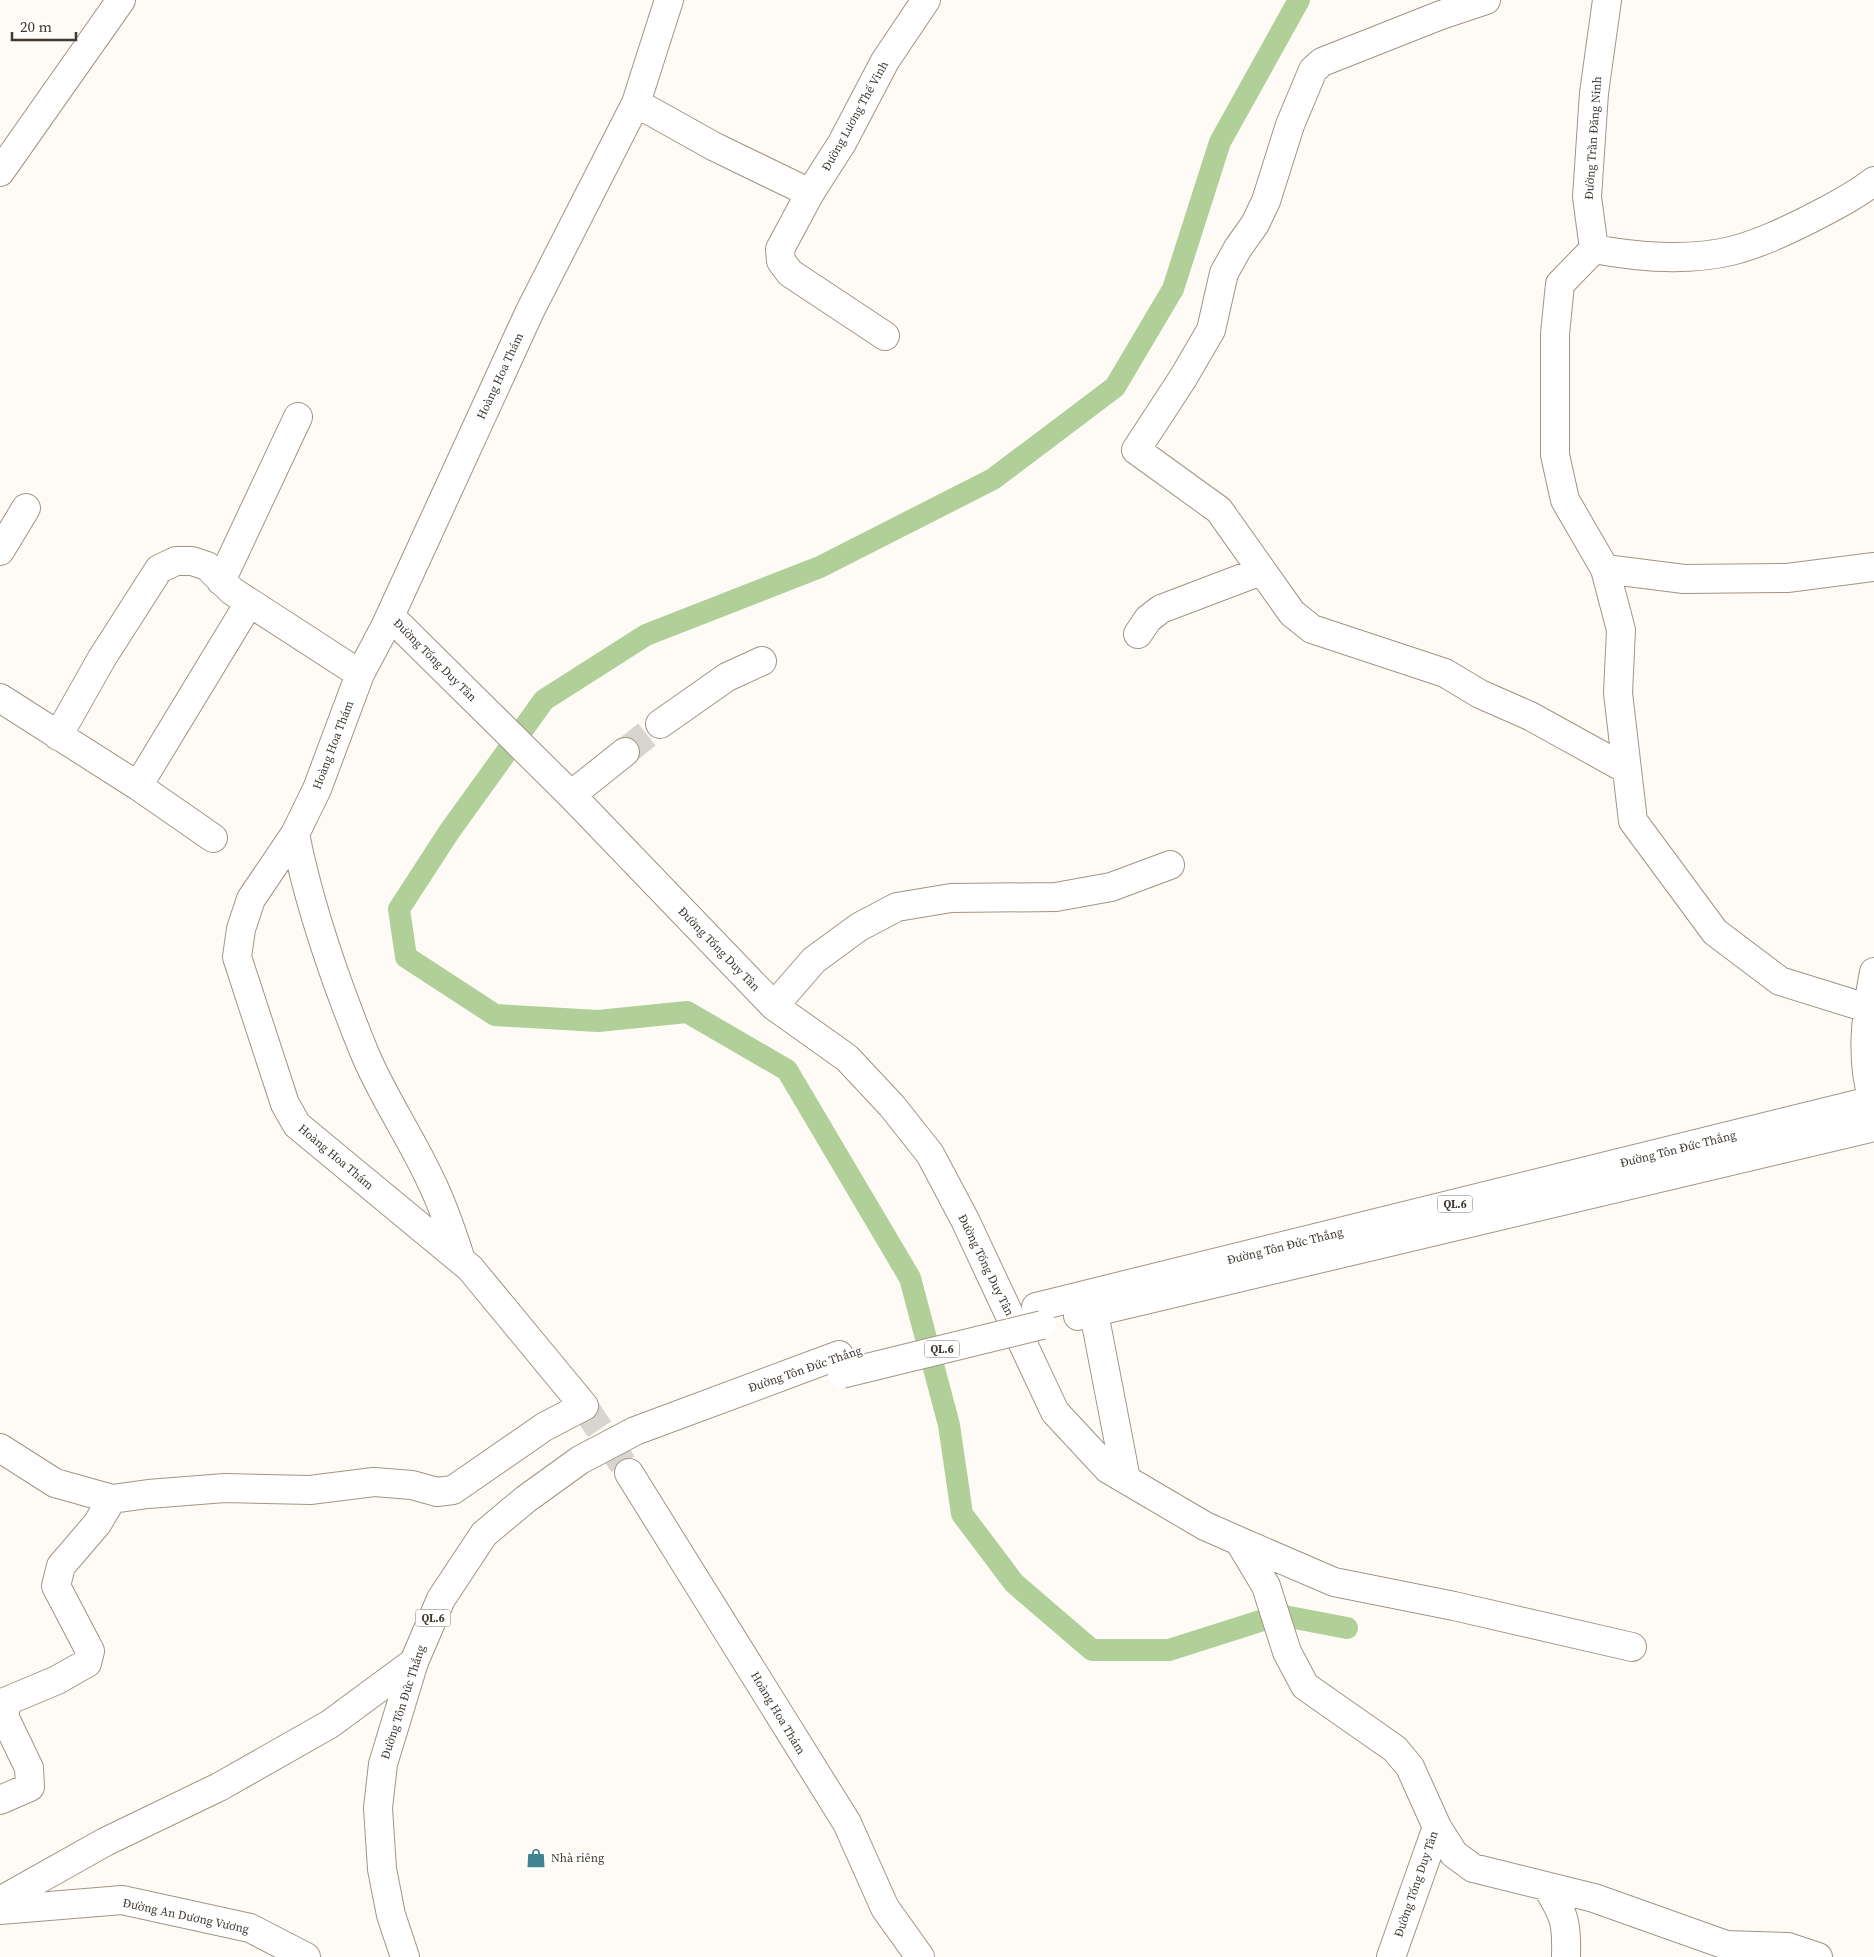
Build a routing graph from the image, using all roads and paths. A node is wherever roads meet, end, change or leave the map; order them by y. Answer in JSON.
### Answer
{"nodes":[{"id":1,"x":121,"y":0,"type":"edge"},
{"id":2,"x":669,"y":0,"type":"edge"},
{"id":3,"x":926,"y":0,"type":"edge"},
{"id":4,"x":1486,"y":0,"type":"edge"},
{"id":5,"x":1602,"y":1,"type":"edge"},
{"id":6,"x":636,"y":103,"type":"junction"},
{"id":7,"x":0,"y":172,"type":"edge"},
{"id":8,"x":810,"y":193,"type":"junction"},
{"id":9,"x":1871,"y":193,"type":"edge"},
{"id":10,"x":1594,"y":249,"type":"junction"},
{"id":11,"x":885,"y":336,"type":"dead end"},
{"id":12,"x":298,"y":417,"type":"dead end"},
{"id":13,"x":26,"y":508,"type":"dead end"},
{"id":14,"x":0,"y":551,"type":"edge"},
{"id":15,"x":1874,"y":568,"type":"edge"},
{"id":16,"x":1605,"y":569,"type":"junction"},
{"id":17,"x":1261,"y":571,"type":"junction"},
{"id":18,"x":221,"y":581,"type":"junction"},
{"id":19,"x":249,"y":603,"type":"junction"},
{"id":20,"x":390,"y":616,"type":"junction"},
{"id":21,"x":1138,"y":634,"type":"dead end"},
{"id":22,"x":762,"y":661,"type":"dead end"},
{"id":23,"x":360,"y":674,"type":"junction"},
{"id":24,"x":0,"y":698,"type":"edge"},
{"id":25,"x":660,"y":724,"type":"tunnel mouth"},
{"id":26,"x":58,"y":736,"type":"junction"},
{"id":27,"x":626,"y":752,"type":"tunnel mouth"},
{"id":28,"x":1626,"y":769,"type":"junction"},
{"id":29,"x":138,"y":786,"type":"junction"},
{"id":30,"x":571,"y":795,"type":"junction"},
{"id":31,"x":295,"y":834,"type":"junction"},
{"id":32,"x":213,"y":838,"type":"dead end"},
{"id":33,"x":1170,"y":865,"type":"dead end"},
{"id":34,"x":1874,"y":972,"type":"edge"},
{"id":35,"x":774,"y":1006,"type":"junction"},
{"id":36,"x":1868,"y":1008,"type":"junction"},
{"id":37,"x":1874,"y":1109,"type":"edge"},
{"id":38,"x":461,"y":1260,"type":"junction"},
{"id":39,"x":1094,"y":1313,"type":"junction"},
{"id":40,"x":1039,"y":1316,"type":"junction"},
{"id":41,"x":0,"y":1448,"type":"edge"},
{"id":42,"x":629,"y":1473,"type":"tunnel mouth"},
{"id":43,"x":1126,"y":1479,"type":"junction"},
{"id":44,"x":112,"y":1499,"type":"junction"},
{"id":45,"x":1239,"y":1541,"type":"junction"},
{"id":46,"x":1632,"y":1647,"type":"dead end"},
{"id":47,"x":414,"y":1662,"type":"junction"},
{"id":48,"x":0,"y":1800,"type":"edge"},
{"id":49,"x":1437,"y":1827,"type":"junction"},
{"id":50,"x":1547,"y":1887,"type":"junction"},
{"id":51,"x":0,"y":1901,"type":"edge"},
{"id":52,"x":0,"y":1910,"type":"edge"},
{"id":53,"x":306,"y":1957,"type":"edge"},
{"id":54,"x":405,"y":1957,"type":"edge"},
{"id":55,"x":920,"y":1957,"type":"edge"},
{"id":56,"x":1391,"y":1957,"type":"edge"},
{"id":57,"x":1566,"y":1957,"type":"edge"},
{"id":58,"x":1818,"y":1957,"type":"edge"}],
"edges":[{"from":1,"to":7,"type":"main road"},
{"from":2,"to":6,"type":"main road","name":"Hoàng Hoa Thám"},
{"from":3,"to":8,"type":"main road","name":"Đường Lương Thế Vinh"},
{"from":4,"to":17,"type":"main road"},
{"from":5,"to":10,"type":"main road","name":"Đường Trần Đăng Ninh"},
{"from":6,"to":8,"type":"main road"},
{"from":6,"to":20,"type":"main road","name":"Hoàng Hoa Thám"},
{"from":8,"to":11,"type":"main road","name":"Đường Lương Thế Vinh"},
{"from":9,"to":10,"type":"main road"},
{"from":10,"to":16,"type":"main road"},
{"from":12,"to":18,"type":"main road"},
{"from":13,"to":14,"type":"main road"},
{"from":15,"to":16,"type":"main road"},
{"from":16,"to":28,"type":"main road"},
{"from":17,"to":21,"type":"main road"},
{"from":17,"to":28,"type":"main road"},
{"from":18,"to":19,"type":"main road"},
{"from":18,"to":26,"type":"main road"},
{"from":19,"to":23,"type":"main road"},
{"from":19,"to":29,"type":"main road"},
{"from":20,"to":23,"type":"main road","name":"Hoàng Hoa Thám"},
{"from":20,"to":30,"type":"main road","name":"Đường Tống Duy Tân"},
{"from":22,"to":25,"type":"main road"},
{"from":23,"to":31,"type":"main road","name":"Hoàng Hoa Thám"},
{"from":24,"to":26,"type":"main road"},
{"from":26,"to":29,"type":"main road"},
{"from":27,"to":30,"type":"main road"},
{"from":28,"to":36,"type":"main road"},
{"from":29,"to":32,"type":"main road"},
{"from":30,"to":35,"type":"main road","name":"Đường Tống Duy Tân"},
{"from":31,"to":38,"type":"main road"},
{"from":31,"to":38,"type":"main road","name":"Hoàng Hoa Thám"},
{"from":33,"to":35,"type":"main road"},
{"from":34,"to":36,"type":"main road"},
{"from":35,"to":43,"type":"main road","name":"Đường Tống Duy Tân"},
{"from":36,"to":37,"type":"main road"},
{"from":37,"to":39,"type":"main road","name":"Đường Tôn Đức Thắng","number":"QL.6"},
{"from":37,"to":40,"type":"main road","name":"Đường Tôn Đức Thắng","number":"QL.6"},
{"from":38,"to":44,"type":"main road","name":"Hoàng Hoa Thám"},
{"from":39,"to":40,"type":"main road","name":"Đường Tôn Đức Thắng","number":"QL.6"},
{"from":39,"to":43,"type":"main road"},
{"from":40,"to":47,"type":"main road","name":"Đường Tôn Đức Thắng","number":"QL.6","bridge":true},
{"from":41,"to":44,"type":"main road"},
{"from":42,"to":55,"type":"main road","name":"Hoàng Hoa Thám"},
{"from":43,"to":45,"type":"main road","name":"Đường Tống Duy Tân"},
{"from":44,"to":48,"type":"main road"},
{"from":45,"to":46,"type":"main road"},
{"from":45,"to":49,"type":"main road","name":"Đường Tống Duy Tân"},
{"from":47,"to":51,"type":"main road"},
{"from":47,"to":54,"type":"main road","name":"Đường Tôn Đức Thắng","number":"QL.6"},
{"from":49,"to":50,"type":"main road"},
{"from":49,"to":56,"type":"main road","name":"Đường Tống Duy Tân"},
{"from":50,"to":57,"type":"main road"},
{"from":50,"to":58,"type":"main road"},
{"from":52,"to":53,"type":"main road","name":"Đường An Dương Vương"}]}
